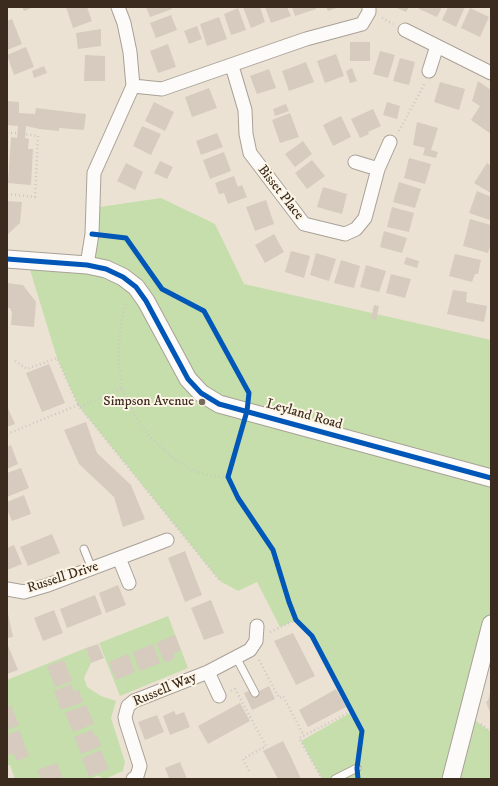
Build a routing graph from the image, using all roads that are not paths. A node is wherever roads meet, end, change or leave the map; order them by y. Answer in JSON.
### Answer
{"nodes":[{"id":1,"x":118,"y":7,"type":"edge"},
{"id":2,"x":369,"y":9,"type":"edge"},
{"id":3,"x":404,"y":30,"type":"road end"},
{"id":4,"x":438,"y":46,"type":"junction"},
{"id":5,"x":232,"y":66,"type":"junction"},
{"id":6,"x":430,"y":71,"type":"road end"},
{"id":7,"x":491,"y":73,"type":"edge"},
{"id":8,"x":133,"y":86,"type":"junction"},
{"id":9,"x":390,"y":142,"type":"road end"},
{"id":10,"x":355,"y":162,"type":"dead end"},
{"id":11,"x":378,"y":169,"type":"junction"},
{"id":12,"x":7,"y":259,"type":"edge"},
{"id":13,"x":87,"y":265,"type":"junction"},
{"id":14,"x":491,"y":478,"type":"edge"},
{"id":15,"x":167,"y":540,"type":"dead end"},
{"id":16,"x":84,"y":549,"type":"dead end"},
{"id":17,"x":118,"y":558,"type":"junction"},
{"id":18,"x":92,"y":569,"type":"junction"},
{"id":19,"x":129,"y":583,"type":"dead end"},
{"id":20,"x":7,"y":589,"type":"edge"},
{"id":21,"x":491,"y":624,"type":"edge"},
{"id":22,"x":255,"y":638,"type":"road end"},
{"id":23,"x":236,"y":657,"type":"junction"},
{"id":24,"x":208,"y":672,"type":"junction"},
{"id":25,"x":255,"y":693,"type":"dead end"},
{"id":26,"x":220,"y":696,"type":"road end"},
{"id":27,"x":356,"y":768,"type":"dead end"},
{"id":28,"x":133,"y":779,"type":"edge"},
{"id":29,"x":335,"y":779,"type":"edge"},
{"id":30,"x":451,"y":779,"type":"edge"}],
"edges":[{"from":1,"to":8,"type":"street"},
{"from":2,"to":5,"type":"street"},
{"from":3,"to":4,"type":"street"},
{"from":4,"to":6,"type":"street"},
{"from":4,"to":7,"type":"street"},
{"from":5,"to":8,"type":"street"},
{"from":5,"to":11,"type":"street","name":"Bisset Place"},
{"from":8,"to":13,"type":"street"},
{"from":9,"to":11,"type":"street","name":"Bisset Place"},
{"from":10,"to":11,"type":"street"},
{"from":12,"to":13,"type":"street","name":"Leyland Road"},
{"from":13,"to":14,"type":"street","name":"Leyland Road"},
{"from":15,"to":17,"type":"street","name":"Russell Drive"},
{"from":16,"to":18,"type":"lane"},
{"from":17,"to":18,"type":"street","name":"Russell Drive"},
{"from":17,"to":19,"type":"street"},
{"from":18,"to":20,"type":"street","name":"Russell Drive"},
{"from":21,"to":30,"type":"street"},
{"from":22,"to":23,"type":"street","name":"Russell Way"},
{"from":23,"to":24,"type":"street","name":"Russell Way"},
{"from":23,"to":25,"type":"lane"},
{"from":24,"to":26,"type":"street","name":"Russell Way"},
{"from":24,"to":28,"type":"street","name":"Russell Way"},
{"from":27,"to":29,"type":"lane"}]}
